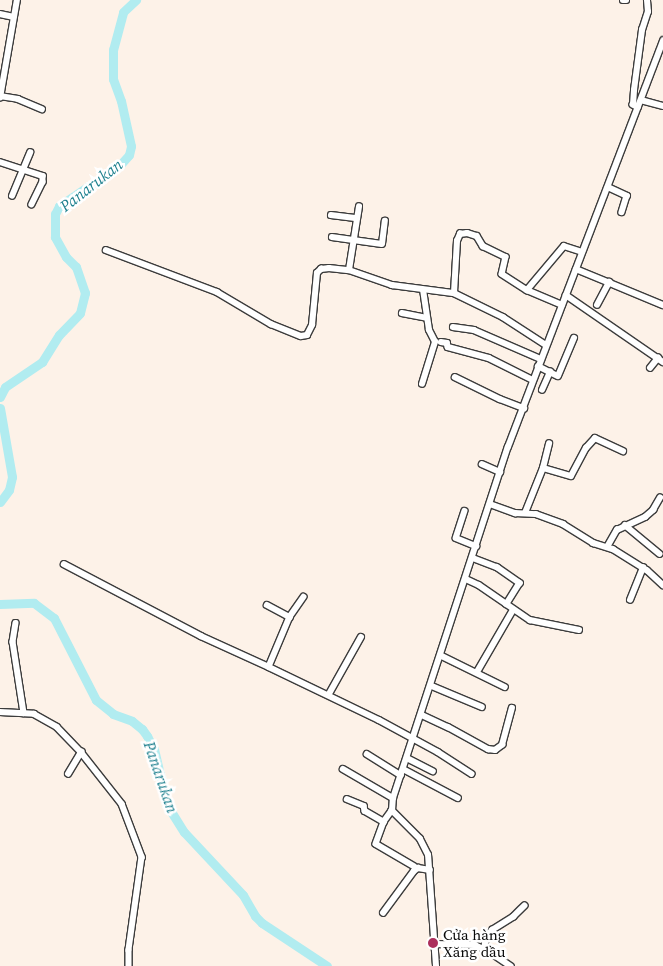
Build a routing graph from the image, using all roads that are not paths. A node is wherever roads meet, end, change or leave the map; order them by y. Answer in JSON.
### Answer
{"nodes":[{"id":1,"x":17,"y":0,"type":"edge"},
{"id":2,"x":647,"y":0,"type":"edge"},
{"id":3,"x":0,"y":14,"type":"edge"},
{"id":4,"x":14,"y":17,"type":"junction"},
{"id":5,"x":663,"y":41,"type":"edge"},
{"id":6,"x":660,"y":59,"type":"edge"},
{"id":7,"x":0,"y":97,"type":"edge"},
{"id":8,"x":641,"y":100,"type":"junction"},
{"id":9,"x":663,"y":106,"type":"edge"},
{"id":10,"x":638,"y":108,"type":"junction"},
{"id":11,"x":42,"y":109,"type":"dead end"},
{"id":12,"x":30,"y":153,"type":"dead end"},
{"id":13,"x":0,"y":162,"type":"edge"},
{"id":14,"x":23,"y":168,"type":"junction"},
{"id":15,"x":608,"y":187,"type":"junction"},
{"id":16,"x":12,"y":196,"type":"dead end"},
{"id":17,"x":32,"y":205,"type":"dead end"},
{"id":18,"x":359,"y":207,"type":"dead end"},
{"id":19,"x":622,"y":212,"type":"dead end"},
{"id":20,"x":331,"y":215,"type":"dead end"},
{"id":21,"x":357,"y":218,"type":"junction"},
{"id":22,"x":385,"y":221,"type":"dead end"},
{"id":23,"x":332,"y":236,"type":"dead end"},
{"id":24,"x":354,"y":239,"type":"junction"},
{"id":25,"x":106,"y":250,"type":"dead end"},
{"id":26,"x":582,"y":252,"type":"junction"},
{"id":27,"x":576,"y":269,"type":"junction"},
{"id":28,"x":349,"y":270,"type":"junction"},
{"id":29,"x":608,"y":282,"type":"junction"},
{"id":30,"x":423,"y":290,"type":"junction"},
{"id":31,"x":527,"y":290,"type":"junction"},
{"id":32,"x":454,"y":293,"type":"junction"},
{"id":33,"x":566,"y":294,"type":"junction"},
{"id":34,"x":562,"y":305,"type":"junction"},
{"id":35,"x":596,"y":305,"type":"dead end"},
{"id":36,"x":663,"y":305,"type":"edge"},
{"id":37,"x":402,"y":313,"type":"dead end"},
{"id":38,"x":426,"y":318,"type":"junction"},
{"id":39,"x":453,"y":327,"type":"dead end"},
{"id":40,"x":574,"y":338,"type":"dead end"},
{"id":41,"x":441,"y":342,"type":"dead end"},
{"id":42,"x":546,"y":345,"type":"junction"},
{"id":43,"x":541,"y":359,"type":"junction"},
{"id":44,"x":660,"y":360,"type":"edge"},
{"id":45,"x":538,"y":366,"type":"junction"},
{"id":46,"x":650,"y":368,"type":"dead end"},
{"id":47,"x":550,"y":372,"type":"junction"},
{"id":48,"x":455,"y":377,"type":"dead end"},
{"id":49,"x":533,"y":380,"type":"junction"},
{"id":50,"x":422,"y":384,"type":"dead end"},
{"id":51,"x":542,"y":390,"type":"dead end"},
{"id":52,"x":524,"y":408,"type":"junction"},
{"id":53,"x":550,"y":444,"type":"dead end"},
{"id":54,"x":623,"y":451,"type":"dead end"},
{"id":55,"x":482,"y":464,"type":"dead end"},
{"id":56,"x":543,"y":468,"type":"junction"},
{"id":57,"x":500,"y":472,"type":"junction"},
{"id":58,"x":660,"y":498,"type":"dead end"},
{"id":59,"x":490,"y":504,"type":"junction"},
{"id":60,"x":465,"y":511,"type":"dead end"},
{"id":61,"x":525,"y":513,"type":"junction"},
{"id":62,"x":625,"y":525,"type":"junction"},
{"id":63,"x":476,"y":546,"type":"junction"},
{"id":64,"x":607,"y":547,"type":"junction"},
{"id":65,"x":660,"y":554,"type":"dead end"},
{"id":66,"x":473,"y":558,"type":"junction"},
{"id":67,"x":64,"y":564,"type":"dead end"},
{"id":68,"x":643,"y":568,"type":"junction"},
{"id":69,"x":466,"y":579,"type":"junction"},
{"id":70,"x":663,"y":585,"type":"edge"},
{"id":71,"x":304,"y":597,"type":"dead end"},
{"id":72,"x":630,"y":600,"type":"dead end"},
{"id":73,"x":507,"y":604,"type":"junction"},
{"id":74,"x":267,"y":605,"type":"dead end"},
{"id":75,"x":513,"y":610,"type":"junction"},
{"id":76,"x":290,"y":617,"type":"junction"},
{"id":77,"x":16,"y":623,"type":"dead end"},
{"id":78,"x":579,"y":630,"type":"dead end"},
{"id":79,"x":361,"y":637,"type":"dead end"},
{"id":80,"x":442,"y":656,"type":"junction"},
{"id":81,"x":269,"y":667,"type":"junction"},
{"id":82,"x":477,"y":672,"type":"junction"},
{"id":83,"x":432,"y":686,"type":"junction"},
{"id":84,"x":505,"y":687,"type":"dead end"},
{"id":85,"x":329,"y":694,"type":"junction"},
{"id":86,"x":482,"y":707,"type":"dead end"},
{"id":87,"x":512,"y":708,"type":"dead end"},
{"id":88,"x":0,"y":712,"type":"edge"},
{"id":89,"x":24,"y":713,"type":"junction"},
{"id":90,"x":422,"y":715,"type":"junction"},
{"id":91,"x":413,"y":738,"type":"junction"},
{"id":92,"x":81,"y":752,"type":"junction"},
{"id":93,"x":367,"y":754,"type":"dead end"},
{"id":94,"x":407,"y":758,"type":"junction"},
{"id":95,"x":344,"y":769,"type":"dead end"},
{"id":96,"x":433,"y":771,"type":"dead end"},
{"id":97,"x":402,"y":772,"type":"junction"},
{"id":98,"x":68,"y":774,"type":"dead end"},
{"id":99,"x":472,"y":774,"type":"dead end"},
{"id":100,"x":393,"y":798,"type":"junction"},
{"id":101,"x":458,"y":798,"type":"dead end"},
{"id":102,"x":347,"y":799,"type":"dead end"},
{"id":103,"x":392,"y":811,"type":"junction"},
{"id":104,"x":384,"y":822,"type":"junction"},
{"id":105,"x":414,"y":866,"type":"dead end"},
{"id":106,"x":430,"y":870,"type":"junction"},
{"id":107,"x":524,"y":906,"type":"dead end"},
{"id":108,"x":383,"y":913,"type":"dead end"},
{"id":109,"x":435,"y":944,"type":"junction"},
{"id":110,"x":484,"y":949,"type":"junction"},
{"id":111,"x":129,"y":966,"type":"edge"},
{"id":112,"x":436,"y":966,"type":"edge"},
{"id":113,"x":511,"y":966,"type":"edge"}],
"edges":[{"from":1,"to":4,"type":"street"},
{"from":2,"to":10,"type":"street"},
{"from":3,"to":4,"type":"street"},
{"from":4,"to":7,"type":"street"},
{"from":5,"to":6,"type":"street"},
{"from":6,"to":8,"type":"street"},
{"from":7,"to":11,"type":"street"},
{"from":8,"to":9,"type":"street"},
{"from":8,"to":10,"type":"street"},
{"from":10,"to":15,"type":"street"},
{"from":12,"to":14,"type":"street"},
{"from":13,"to":14,"type":"street"},
{"from":14,"to":16,"type":"street"},
{"from":14,"to":17,"type":"street"},
{"from":15,"to":19,"type":"street"},
{"from":15,"to":26,"type":"street"},
{"from":18,"to":21,"type":"street"},
{"from":20,"to":21,"type":"street"},
{"from":21,"to":24,"type":"street"},
{"from":22,"to":24,"type":"street"},
{"from":23,"to":24,"type":"street"},
{"from":24,"to":28,"type":"street"},
{"from":25,"to":28,"type":"street"},
{"from":26,"to":27,"type":"street"},
{"from":26,"to":31,"type":"street"},
{"from":27,"to":29,"type":"street"},
{"from":27,"to":33,"type":"street"},
{"from":28,"to":30,"type":"street"},
{"from":29,"to":35,"type":"street"},
{"from":29,"to":36,"type":"street"},
{"from":30,"to":32,"type":"street"},
{"from":30,"to":38,"type":"street"},
{"from":31,"to":32,"type":"street"},
{"from":31,"to":34,"type":"street"},
{"from":32,"to":42,"type":"street"},
{"from":33,"to":34,"type":"street"},
{"from":33,"to":44,"type":"street"},
{"from":34,"to":42,"type":"street"},
{"from":37,"to":38,"type":"street"},
{"from":38,"to":50,"type":"street"},
{"from":39,"to":43,"type":"street"},
{"from":40,"to":47,"type":"street"},
{"from":41,"to":49,"type":"street"},
{"from":42,"to":43,"type":"street"},
{"from":43,"to":45,"type":"street"},
{"from":44,"to":46,"type":"street"},
{"from":45,"to":47,"type":"street"},
{"from":45,"to":49,"type":"street"},
{"from":47,"to":51,"type":"street"},
{"from":48,"to":52,"type":"street"},
{"from":49,"to":52,"type":"street"},
{"from":52,"to":57,"type":"street"},
{"from":53,"to":56,"type":"street"},
{"from":54,"to":56,"type":"street"},
{"from":55,"to":57,"type":"street"},
{"from":56,"to":61,"type":"street"},
{"from":57,"to":59,"type":"street"},
{"from":58,"to":62,"type":"street"},
{"from":59,"to":61,"type":"street"},
{"from":59,"to":63,"type":"street"},
{"from":60,"to":63,"type":"street"},
{"from":61,"to":64,"type":"street"},
{"from":62,"to":64,"type":"street"},
{"from":62,"to":65,"type":"street"},
{"from":63,"to":66,"type":"street"},
{"from":64,"to":68,"type":"street"},
{"from":66,"to":69,"type":"street"},
{"from":66,"to":73,"type":"street"},
{"from":67,"to":81,"type":"street"},
{"from":68,"to":70,"type":"street"},
{"from":68,"to":72,"type":"street"},
{"from":69,"to":73,"type":"street"},
{"from":69,"to":80,"type":"street"},
{"from":71,"to":76,"type":"street"},
{"from":73,"to":75,"type":"street"},
{"from":74,"to":76,"type":"street"},
{"from":75,"to":78,"type":"street"},
{"from":75,"to":82,"type":"street"},
{"from":76,"to":81,"type":"street"},
{"from":77,"to":89,"type":"street"},
{"from":79,"to":85,"type":"street"},
{"from":80,"to":82,"type":"street"},
{"from":80,"to":83,"type":"street"},
{"from":81,"to":85,"type":"street"},
{"from":82,"to":84,"type":"street"},
{"from":83,"to":86,"type":"street"},
{"from":83,"to":90,"type":"street"},
{"from":85,"to":91,"type":"street"},
{"from":87,"to":90,"type":"street"},
{"from":88,"to":89,"type":"street"},
{"from":89,"to":92,"type":"street"},
{"from":90,"to":91,"type":"street"},
{"from":91,"to":94,"type":"street"},
{"from":91,"to":99,"type":"street"},
{"from":92,"to":98,"type":"street"},
{"from":92,"to":111,"type":"street"},
{"from":93,"to":97,"type":"street"},
{"from":94,"to":96,"type":"street"},
{"from":94,"to":97,"type":"street"},
{"from":95,"to":100,"type":"street"},
{"from":97,"to":100,"type":"street"},
{"from":97,"to":101,"type":"street"},
{"from":100,"to":103,"type":"street"},
{"from":102,"to":104,"type":"street"},
{"from":103,"to":104,"type":"street"},
{"from":103,"to":106,"type":"street"},
{"from":104,"to":105,"type":"street"},
{"from":106,"to":108,"type":"street"},
{"from":106,"to":109,"type":"street"},
{"from":107,"to":110,"type":"street"},
{"from":109,"to":110,"type":"street"},
{"from":109,"to":112,"type":"street"},
{"from":110,"to":113,"type":"street"}]}
